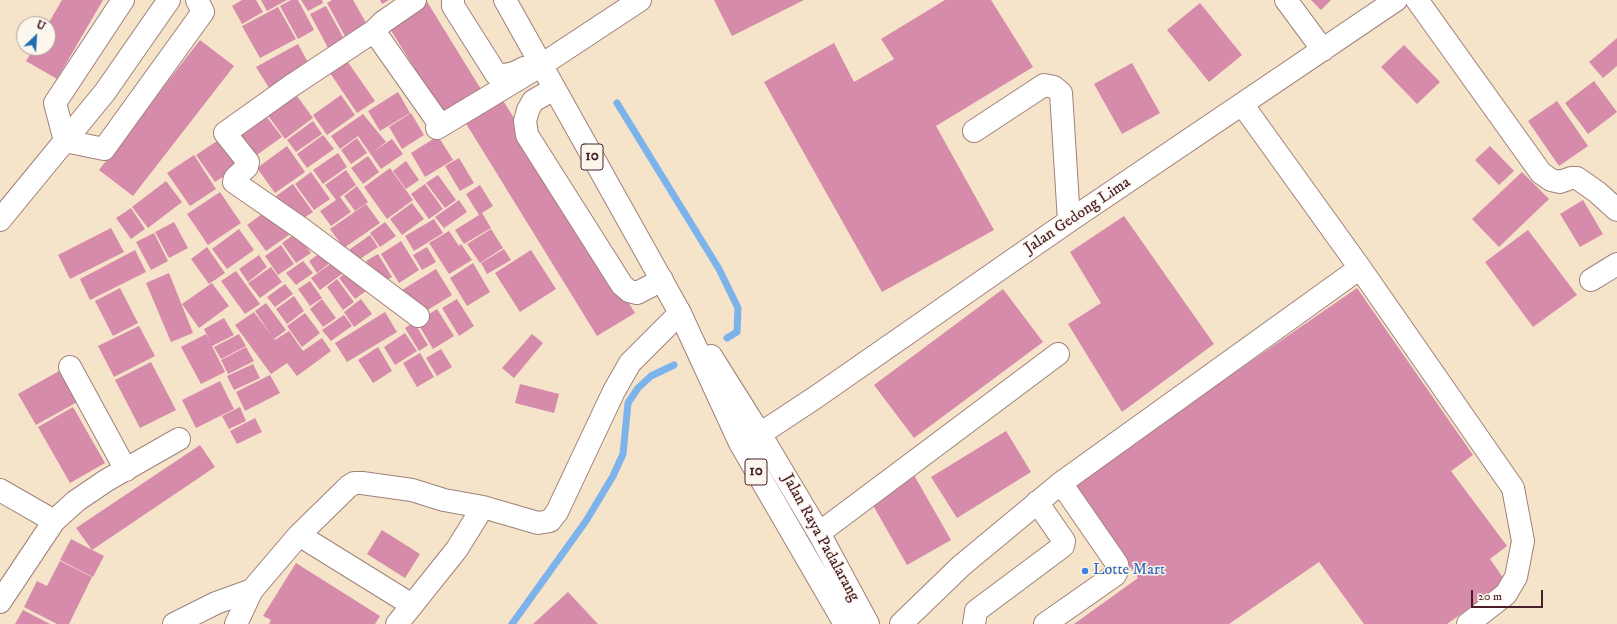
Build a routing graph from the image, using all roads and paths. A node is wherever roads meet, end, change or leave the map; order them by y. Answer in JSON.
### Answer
{"nodes":[{"id":1,"x":123,"y":0,"type":"edge"},
{"id":2,"x":169,"y":0,"type":"edge"},
{"id":3,"x":198,"y":0,"type":"edge"},
{"id":4,"x":415,"y":0,"type":"edge"},
{"id":5,"x":453,"y":0,"type":"edge"},
{"id":6,"x":505,"y":0,"type":"edge"},
{"id":7,"x":641,"y":0,"type":"edge"},
{"id":8,"x":1286,"y":0,"type":"edge"},
{"id":9,"x":1396,"y":0,"type":"edge"},
{"id":10,"x":1417,"y":0,"type":"edge"},
{"id":11,"x":374,"y":31,"type":"junction"},
{"id":12,"x":1323,"y":50,"type":"junction"},
{"id":13,"x":539,"y":63,"type":"junction"},
{"id":14,"x":554,"y":89,"type":"junction"},
{"id":15,"x":1242,"y":104,"type":"junction"},
{"id":16,"x":974,"y":131,"type":"dead end"},
{"id":17,"x":65,"y":141,"type":"junction"},
{"id":18,"x":1617,"y":210,"type":"edge"},
{"id":19,"x":0,"y":220,"type":"edge"},
{"id":20,"x":1069,"y":221,"type":"junction"},
{"id":21,"x":1617,"y":264,"type":"edge"},
{"id":22,"x":1360,"y":268,"type":"junction"},
{"id":23,"x":662,"y":280,"type":"junction"},
{"id":24,"x":1591,"y":280,"type":"dead end"},
{"id":25,"x":680,"y":313,"type":"junction"},
{"id":26,"x":418,"y":316,"type":"dead end"},
{"id":27,"x":1058,"y":354,"type":"dead end"},
{"id":28,"x":70,"y":367,"type":"dead end"},
{"id":29,"x":760,"y":434,"type":"junction"},
{"id":30,"x":179,"y":439,"type":"dead end"},
{"id":31,"x":126,"y":470,"type":"junction"},
{"id":32,"x":1061,"y":483,"type":"junction"},
{"id":33,"x":0,"y":490,"type":"edge"},
{"id":34,"x":1037,"y":502,"type":"junction"},
{"id":35,"x":483,"y":506,"type":"junction"},
{"id":36,"x":54,"y":521,"type":"junction"},
{"id":37,"x":819,"y":533,"type":"junction"},
{"id":38,"x":299,"y":535,"type":"junction"},
{"id":39,"x":252,"y":590,"type":"junction"},
{"id":40,"x":0,"y":602,"type":"edge"},
{"id":41,"x":412,"y":605,"type":"junction"},
{"id":42,"x":174,"y":624,"type":"edge"},
{"id":43,"x":236,"y":624,"type":"edge"},
{"id":44,"x":397,"y":624,"type":"edge"},
{"id":45,"x":845,"y":624,"type":"edge"},
{"id":46,"x":868,"y":624,"type":"edge"},
{"id":47,"x":901,"y":624,"type":"edge"},
{"id":48,"x":974,"y":624,"type":"edge"},
{"id":49,"x":1044,"y":624,"type":"edge"},
{"id":50,"x":1468,"y":624,"type":"edge"}],
"edges":[{"from":1,"to":17,"type":"main road"},
{"from":2,"to":17,"type":"main road"},
{"from":3,"to":17,"type":"main road"},
{"from":4,"to":11,"type":"main road"},
{"from":5,"to":13,"type":"main road"},
{"from":6,"to":13,"type":"main road","name":"Jalan Raya Padalarang","number":"10"},
{"from":7,"to":13,"type":"main road"},
{"from":8,"to":12,"type":"main road"},
{"from":9,"to":12,"type":"main road","name":"Jalan Gedong Lima"},
{"from":10,"to":18,"type":"main road"},
{"from":11,"to":13,"type":"main road"},
{"from":11,"to":26,"type":"main road"},
{"from":12,"to":15,"type":"main road","name":"Jalan Gedong Lima"},
{"from":13,"to":14,"type":"main road","name":"Jalan Raya Padalarang","number":"10"},
{"from":14,"to":23,"type":"main road","name":"Jalan Raya Padalarang","number":"10"},
{"from":14,"to":23,"type":"main road"},
{"from":15,"to":20,"type":"main road","name":"Jalan Gedong Lima"},
{"from":15,"to":22,"type":"main road"},
{"from":16,"to":20,"type":"main road"},
{"from":17,"to":19,"type":"main road"},
{"from":20,"to":29,"type":"main road","name":"Jalan Gedong Lima"},
{"from":21,"to":24,"type":"main road"},
{"from":22,"to":32,"type":"main road"},
{"from":22,"to":50,"type":"main road"},
{"from":23,"to":25,"type":"main road","name":"Jalan Raya Padalarang","number":"10"},
{"from":25,"to":29,"type":"main road","name":"Jalan Raya Padalarang","number":"10"},
{"from":25,"to":35,"type":"main road"},
{"from":25,"to":45,"type":"main road","name":"Jalan Raya Padalarang","number":"10"},
{"from":27,"to":37,"type":"main road"},
{"from":28,"to":31,"type":"main road"},
{"from":29,"to":37,"type":"main road","name":"Jalan Raya Padalarang","number":"10"},
{"from":30,"to":31,"type":"main road"},
{"from":31,"to":36,"type":"main road"},
{"from":32,"to":34,"type":"main road"},
{"from":32,"to":49,"type":"main road"},
{"from":33,"to":36,"type":"main road"},
{"from":34,"to":47,"type":"main road"},
{"from":34,"to":48,"type":"main road"},
{"from":35,"to":38,"type":"main road"},
{"from":35,"to":41,"type":"main road"},
{"from":36,"to":40,"type":"main road"},
{"from":37,"to":46,"type":"main road","name":"Jalan Raya Padalarang","number":"10"},
{"from":38,"to":39,"type":"main road"},
{"from":38,"to":41,"type":"main road"},
{"from":39,"to":42,"type":"main road"},
{"from":39,"to":43,"type":"main road"},
{"from":41,"to":44,"type":"main road"}]}
